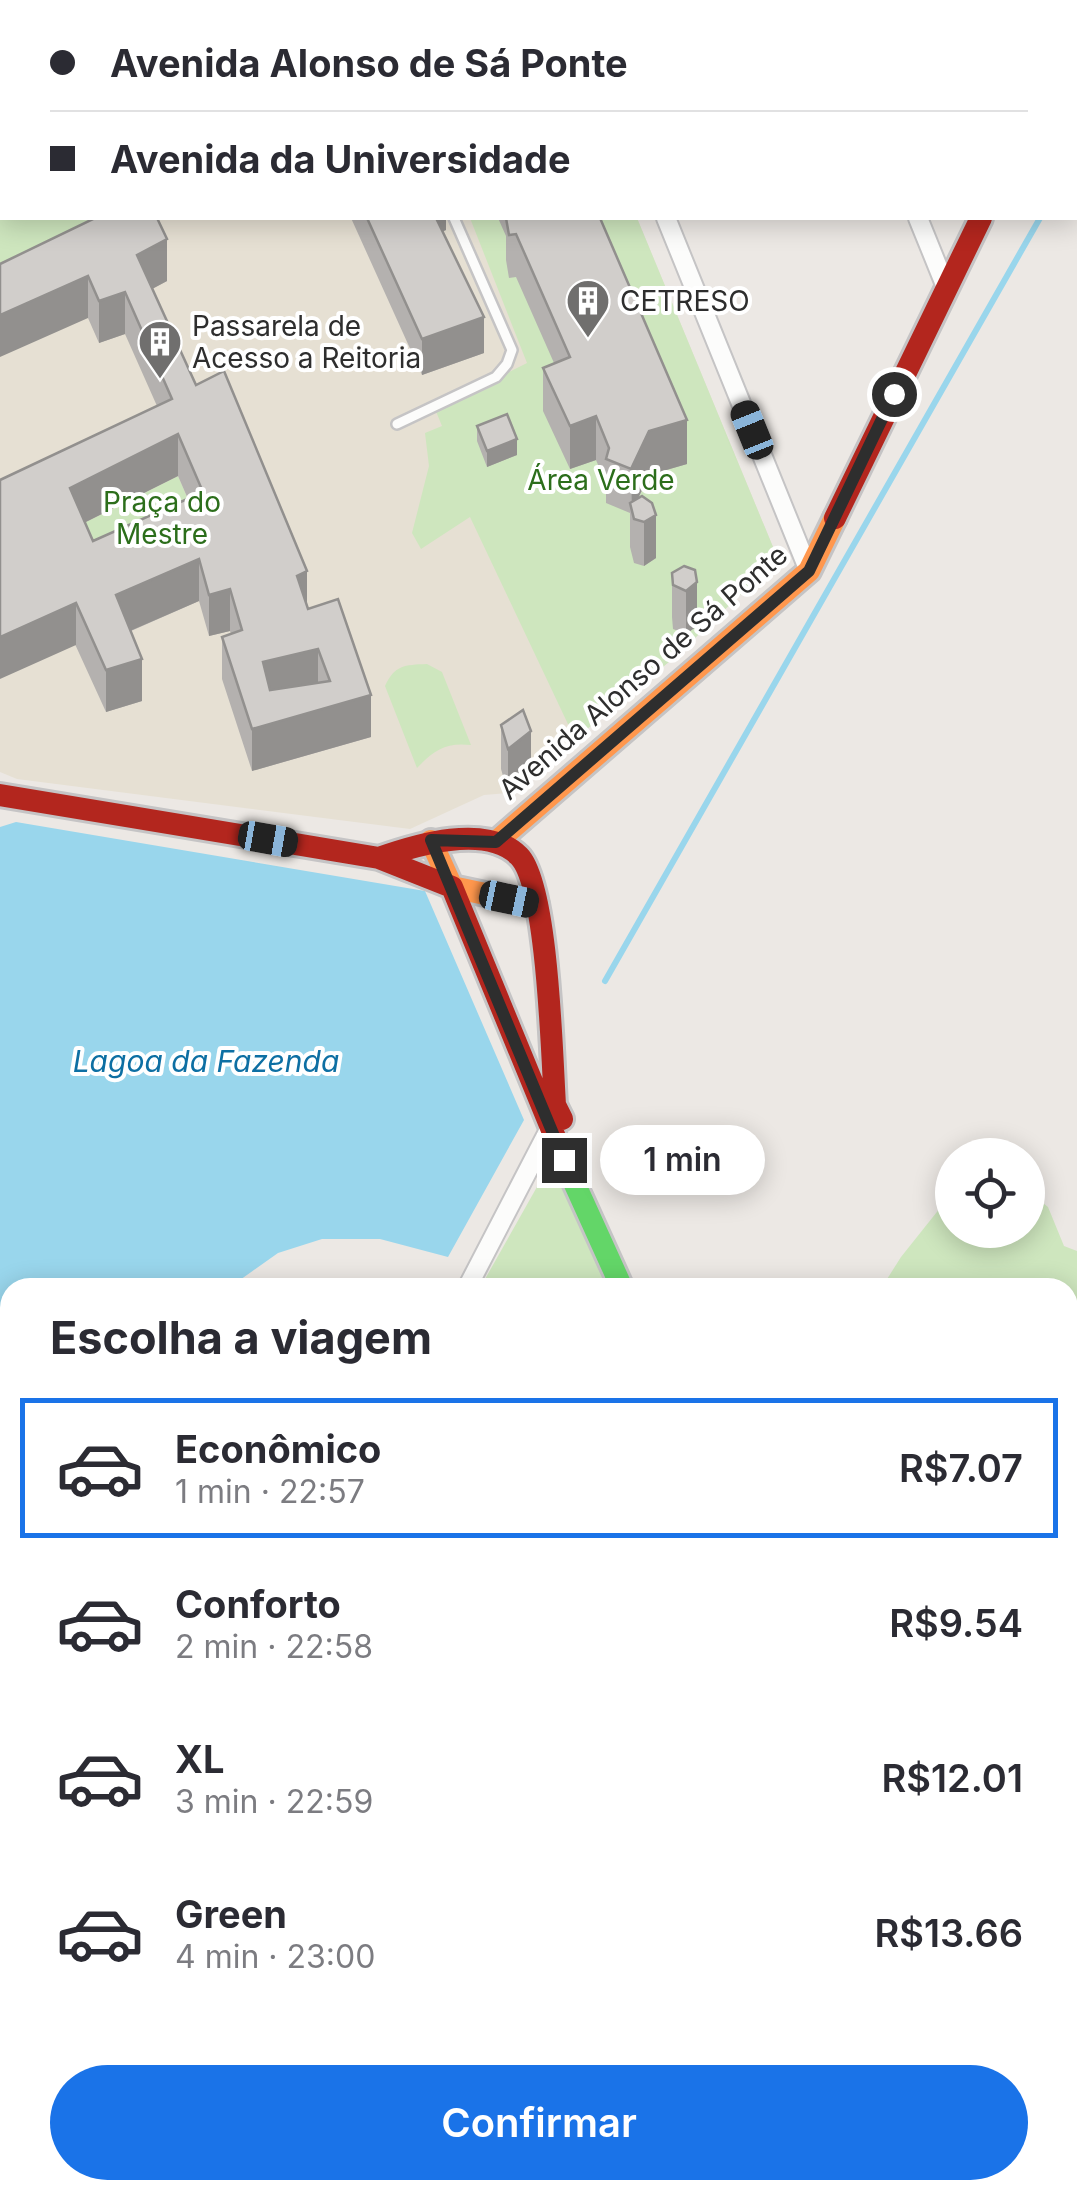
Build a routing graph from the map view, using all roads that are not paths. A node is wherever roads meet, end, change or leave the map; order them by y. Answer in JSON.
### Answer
{"nodes":[{"id":1,"x":455,"y":220,"type":"edge"},
{"id":2,"x":667,"y":220,"type":"edge"},
{"id":3,"x":919,"y":220,"type":"edge"},
{"id":4,"x":979,"y":220,"type":"edge"},
{"id":5,"x":946,"y":287,"type":"junction"},
{"id":6,"x":397,"y":424,"type":"dead end"},
{"id":7,"x":809,"y":571,"type":"junction"},
{"id":8,"x":0,"y":794,"type":"edge"},
{"id":9,"x":431,"y":840,"type":"junction"},
{"id":10,"x":496,"y":842,"type":"junction"},
{"id":11,"x":379,"y":858,"type":"junction"},
{"id":12,"x":452,"y":886,"type":"junction"},
{"id":13,"x":537,"y":906,"type":"junction"},
{"id":14,"x":550,"y":1128,"type":"junction"},
{"id":15,"x":471,"y":1278,"type":"edge"},
{"id":16,"x":618,"y":1278,"type":"edge"},
{"id":17,"x":634,"y":1278,"type":"edge"}],
"edges":[{"from":1,"to":6,"type":"lane"},
{"from":2,"to":7,"type":"street"},
{"from":3,"to":5,"type":"street"},
{"from":4,"to":5,"type":"main road","name":"Avenida Alonso de Sá Ponte"},
{"from":5,"to":7,"type":"main road","name":"Avenida Alonso de Sá Ponte"},
{"from":7,"to":10,"type":"main road","name":"Avenida Alonso de Sá Ponte"},
{"from":8,"to":11,"type":"main road"},
{"from":9,"to":10,"type":"main road"},
{"from":9,"to":11,"type":"main road"},
{"from":9,"to":12,"type":"main road"},
{"from":10,"to":13,"type":"main road"},
{"from":11,"to":12,"type":"main road"},
{"from":12,"to":13,"type":"main road"},
{"from":12,"to":14,"type":"main road"},
{"from":13,"to":17,"type":"main road"},
{"from":14,"to":15,"type":"street"},
{"from":14,"to":16,"type":"main road"}]}
